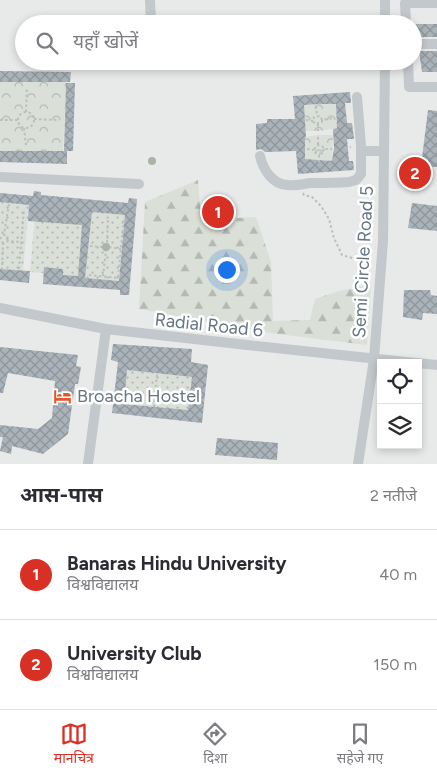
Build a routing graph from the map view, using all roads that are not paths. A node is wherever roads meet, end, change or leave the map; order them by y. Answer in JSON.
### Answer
{"nodes":[{"id":1,"x":150,"y":0,"type":"edge"},
{"id":2,"x":386,"y":0,"type":"edge"},
{"id":3,"x":437,"y":3,"type":"edge"},
{"id":4,"x":151,"y":15,"type":"edge"},
{"id":5,"x":385,"y":15,"type":"edge"},
{"id":6,"x":406,"y":15,"type":"edge"},
{"id":7,"x":422,"y":44,"type":"edge"},
{"id":8,"x":437,"y":44,"type":"edge"},
{"id":9,"x":385,"y":70,"type":"edge"},
{"id":10,"x":408,"y":70,"type":"edge"},
{"id":11,"x":437,"y":87,"type":"edge"},
{"id":12,"x":357,"y":97,"type":"dead end"},
{"id":13,"x":361,"y":151,"type":"junction"},
{"id":14,"x":384,"y":151,"type":"junction"},
{"id":15,"x":260,"y":156,"type":"dead end"},
{"id":16,"x":0,"y":177,"type":"edge"},
{"id":17,"x":138,"y":184,"type":"dead end"},
{"id":18,"x":0,"y":308,"type":"edge"},
{"id":19,"x":106,"y":329,"type":"junction"},
{"id":20,"x":374,"y":359,"type":"junction"},
{"id":21,"x":377,"y":359,"type":"edge"},
{"id":22,"x":422,"y":364,"type":"edge"},
{"id":23,"x":437,"y":365,"type":"edge"},
{"id":24,"x":88,"y":464,"type":"edge"},
{"id":25,"x":358,"y":464,"type":"edge"}],
"edges":[{"from":1,"to":4,"type":"street"},
{"from":2,"to":5,"type":"street"},
{"from":3,"to":6,"type":"street"},
{"from":7,"to":8,"type":"street"},
{"from":9,"to":14,"type":"street","name":"Semi Circle Road 5"},
{"from":10,"to":11,"type":"street"},
{"from":12,"to":13,"type":"street"},
{"from":13,"to":14,"type":"street"},
{"from":13,"to":15,"type":"street"},
{"from":14,"to":20,"type":"street","name":"Semi Circle Road 5"},
{"from":16,"to":17,"type":"street"},
{"from":18,"to":19,"type":"street","name":"Radial Road 6"},
{"from":19,"to":20,"type":"street","name":"Radial Road 6"},
{"from":19,"to":24,"type":"street"},
{"from":20,"to":21,"type":"street","name":"Radial Road 6"},
{"from":20,"to":25,"type":"street","name":"Semi Circle Road 5"},
{"from":22,"to":23,"type":"street","name":"Radial Road 6"}]}
